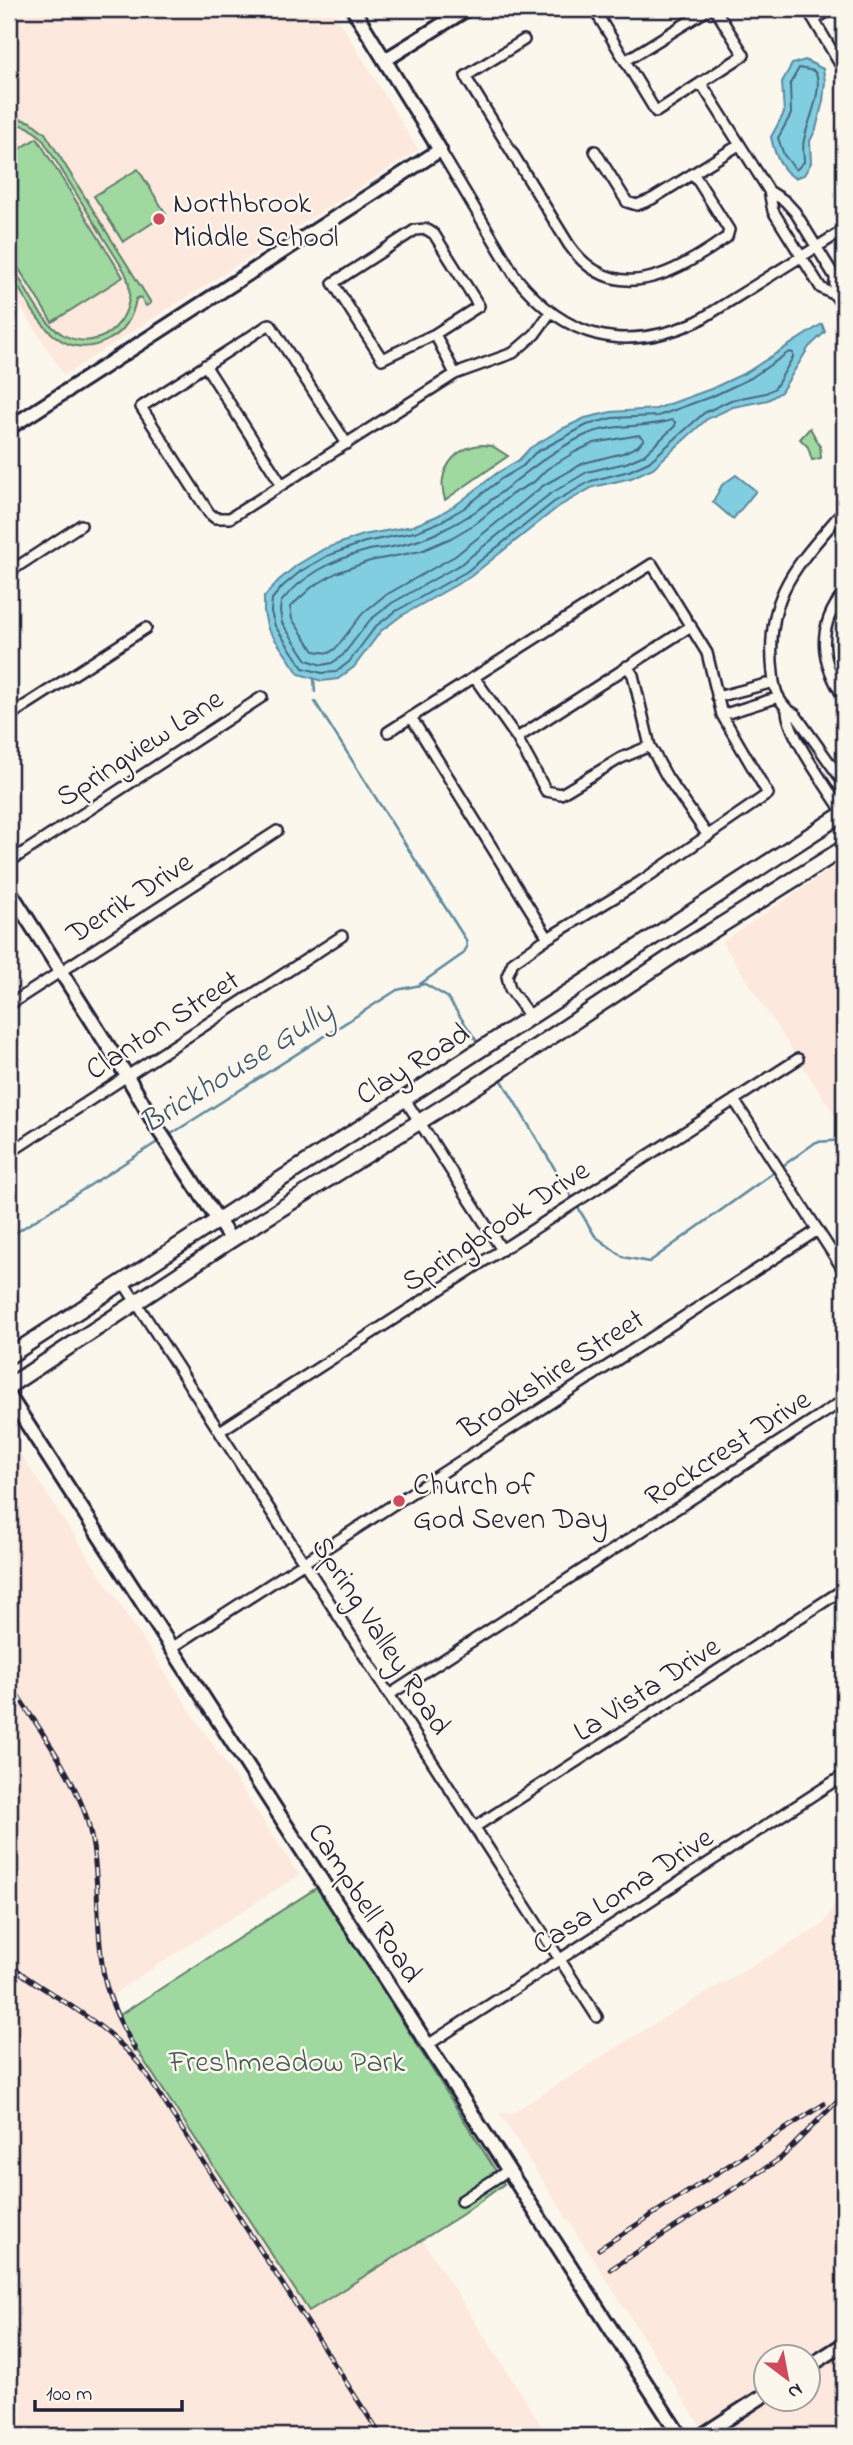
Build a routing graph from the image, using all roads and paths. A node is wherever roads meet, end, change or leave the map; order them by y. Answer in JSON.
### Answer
{"nodes":[{"id":1,"x":353,"y":9,"type":"edge"},
{"id":2,"x":467,"y":9,"type":"edge"},
{"id":3,"x":594,"y":9,"type":"edge"},
{"id":4,"x":709,"y":9,"type":"edge"},
{"id":5,"x":715,"y":9,"type":"edge"},
{"id":6,"x":807,"y":9,"type":"edge"},
{"id":7,"x":831,"y":9,"type":"edge"},
{"id":8,"x":814,"y":20,"type":"junction"},
{"id":9,"x":524,"y":40,"type":"dead end"},
{"id":10,"x":385,"y":60,"type":"junction"},
{"id":11,"x":625,"y":61,"type":"junction"},
{"id":12,"x":844,"y":71,"type":"edge"},
{"id":13,"x":701,"y":83,"type":"junction"},
{"id":14,"x":739,"y":145,"type":"junction"},
{"id":15,"x":440,"y":150,"type":"junction"},
{"id":16,"x":595,"y":150,"type":"dead end"},
{"id":17,"x":693,"y":173,"type":"junction"},
{"id":18,"x":769,"y":191,"type":"junction"},
{"id":19,"x":844,"y":230,"type":"edge"},
{"id":20,"x":817,"y":247,"type":"junction"},
{"id":21,"x":802,"y":256,"type":"junction"},
{"id":22,"x":835,"y":295,"type":"junction"},
{"id":23,"x":844,"y":308,"type":"edge"},
{"id":24,"x":550,"y":313,"type":"junction"},
{"id":25,"x":435,"y":334,"type":"junction"},
{"id":26,"x":205,"y":365,"type":"junction"},
{"id":27,"x":455,"y":374,"type":"junction"},
{"id":28,"x":9,"y":428,"type":"edge"},
{"id":29,"x":346,"y":444,"type":"junction"},
{"id":30,"x":282,"y":485,"type":"junction"},
{"id":31,"x":844,"y":510,"type":"edge"},
{"id":32,"x":81,"y":525,"type":"dead end"},
{"id":33,"x":9,"y":572,"type":"edge"},
{"id":34,"x":844,"y":593,"type":"edge"},
{"id":35,"x":691,"y":625,"type":"junction"},
{"id":36,"x":146,"y":628,"type":"dead end"},
{"id":37,"x":627,"y":666,"type":"junction"},
{"id":38,"x":474,"y":677,"type":"junction"},
{"id":39,"x":774,"y":682,"type":"junction"},
{"id":40,"x":262,"y":697,"type":"dead end"},
{"id":41,"x":716,"y":697,"type":"junction"},
{"id":42,"x":779,"y":697,"type":"junction"},
{"id":43,"x":844,"y":698,"type":"edge"},
{"id":44,"x":787,"y":710,"type":"junction"},
{"id":45,"x":722,"y":715,"type":"junction"},
{"id":46,"x":9,"y":716,"type":"edge"},
{"id":47,"x":411,"y":717,"type":"junction"},
{"id":48,"x":388,"y":732,"type":"dead end"},
{"id":49,"x":517,"y":738,"type":"junction"},
{"id":50,"x":650,"y":746,"type":"junction"},
{"id":51,"x":844,"y":783,"type":"edge"},
{"id":52,"x":844,"y":814,"type":"edge"},
{"id":53,"x":277,"y":831,"type":"dead end"},
{"id":54,"x":708,"y":836,"type":"junction"},
{"id":55,"x":844,"y":848,"type":"edge"},
{"id":56,"x":9,"y":862,"type":"edge"},
{"id":57,"x":9,"y":890,"type":"edge"},
{"id":58,"x":672,"y":927,"type":"junction"},
{"id":59,"x":342,"y":936,"type":"dead end"},
{"id":60,"x":548,"y":938,"type":"junction"},
{"id":61,"x":683,"y":949,"type":"junction"},
{"id":62,"x":60,"y":971,"type":"junction"},
{"id":63,"x":9,"y":1005,"type":"edge"},
{"id":64,"x":531,"y":1018,"type":"junction"},
{"id":65,"x":798,"y":1059,"type":"dead end"},
{"id":66,"x":127,"y":1076,"type":"junction"},
{"id":67,"x":404,"y":1098,"type":"junction"},
{"id":68,"x":734,"y":1100,"type":"junction"},
{"id":69,"x":421,"y":1122,"type":"junction"},
{"id":70,"x":9,"y":1153,"type":"edge"},
{"id":71,"x":218,"y":1219,"type":"junction"},
{"id":72,"x":818,"y":1230,"type":"junction"},
{"id":73,"x":232,"y":1240,"type":"junction"},
{"id":74,"x":502,"y":1250,"type":"junction"},
{"id":75,"x":844,"y":1271,"type":"edge"},
{"id":76,"x":123,"y":1282,"type":"junction"},
{"id":77,"x":137,"y":1303,"type":"junction"},
{"id":78,"x":9,"y":1356,"type":"edge"},
{"id":79,"x":9,"y":1386,"type":"edge"},
{"id":80,"x":9,"y":1396,"type":"edge"},
{"id":81,"x":844,"y":1400,"type":"edge"},
{"id":82,"x":220,"y":1431,"type":"junction"},
{"id":83,"x":303,"y":1562,"type":"junction"},
{"id":84,"x":844,"y":1589,"type":"edge"},
{"id":85,"x":170,"y":1648,"type":"junction"},
{"id":86,"x":389,"y":1695,"type":"junction"},
{"id":87,"x":844,"y":1775,"type":"edge"},
{"id":88,"x":475,"y":1827,"type":"junction"},
{"id":89,"x":560,"y":1959,"type":"junction"},
{"id":90,"x":597,"y":2017,"type":"dead end"},
{"id":91,"x":426,"y":2046,"type":"junction"},
{"id":92,"x":507,"y":2171,"type":"junction"},
{"id":93,"x":461,"y":2201,"type":"dead end"},
{"id":94,"x":844,"y":2344,"type":"edge"},
{"id":95,"x":822,"y":2358,"type":"edge"},
{"id":96,"x":752,"y":2403,"type":"edge"},
{"id":97,"x":680,"y":2436,"type":"edge"},
{"id":98,"x":701,"y":2436,"type":"edge"}],
"edges":[{"from":1,"to":10,"type":"street"},
{"from":2,"to":10,"type":"street"},
{"from":3,"to":11,"type":"street"},
{"from":4,"to":11,"type":"street"},
{"from":5,"to":13,"type":"street"},
{"from":6,"to":8,"type":"street"},
{"from":7,"to":8,"type":"street"},
{"from":8,"to":12,"type":"street"},
{"from":9,"to":17,"type":"street"},
{"from":10,"to":15,"type":"street"},
{"from":11,"to":13,"type":"street"},
{"from":13,"to":14,"type":"street"},
{"from":14,"to":17,"type":"street"},
{"from":14,"to":18,"type":"street"},
{"from":15,"to":24,"type":"street"},
{"from":15,"to":28,"type":"street"},
{"from":16,"to":17,"type":"street"},
{"from":18,"to":20,"type":"street"},
{"from":18,"to":21,"type":"street"},
{"from":19,"to":20,"type":"street"},
{"from":20,"to":21,"type":"street"},
{"from":20,"to":22,"type":"street"},
{"from":21,"to":22,"type":"street"},
{"from":21,"to":24,"type":"street"},
{"from":22,"to":23,"type":"street"},
{"from":24,"to":27,"type":"street"},
{"from":25,"to":25,"type":"street"},
{"from":25,"to":27,"type":"street"},
{"from":26,"to":29,"type":"street"},
{"from":26,"to":30,"type":"street"},
{"from":26,"to":30,"type":"street"},
{"from":27,"to":29,"type":"street"},
{"from":29,"to":30,"type":"street"},
{"from":31,"to":39,"type":"street"},
{"from":32,"to":33,"type":"street"},
{"from":34,"to":43,"type":"street"},
{"from":35,"to":37,"type":"street"},
{"from":35,"to":38,"type":"street"},
{"from":35,"to":41,"type":"street"},
{"from":36,"to":46,"type":"street"},
{"from":37,"to":49,"type":"street"},
{"from":37,"to":50,"type":"street"},
{"from":38,"to":47,"type":"street"},
{"from":38,"to":49,"type":"street"},
{"from":39,"to":41,"type":"street"},
{"from":39,"to":42,"type":"street"},
{"from":40,"to":56,"type":"street","name":"Springview Lane"},
{"from":41,"to":45,"type":"street"},
{"from":42,"to":44,"type":"street"},
{"from":42,"to":45,"type":"street"},
{"from":44,"to":51,"type":"street"},
{"from":44,"to":52,"type":"street"},
{"from":45,"to":54,"type":"street"},
{"from":47,"to":48,"type":"street"},
{"from":47,"to":60,"type":"street"},
{"from":49,"to":50,"type":"street"},
{"from":50,"to":54,"type":"street"},
{"from":52,"to":58,"type":"main road","name":"Clay Road"},
{"from":53,"to":62,"type":"street","name":"Derrik Drive"},
{"from":54,"to":60,"type":"street"},
{"from":55,"to":61,"type":"main road","name":"Clay Road"},
{"from":57,"to":62,"type":"street"},
{"from":58,"to":61,"type":"main road"},
{"from":58,"to":64,"type":"main road","name":"Clay Road"},
{"from":59,"to":66,"type":"street","name":"Clanton Street"},
{"from":60,"to":64,"type":"street"},
{"from":61,"to":69,"type":"main road","name":"Clay Road"},
{"from":62,"to":63,"type":"street","name":"Derrik Drive"},
{"from":62,"to":66,"type":"street"},
{"from":64,"to":67,"type":"main road","name":"Clay Road"},
{"from":65,"to":68,"type":"street","name":"Springbrook Drive"},
{"from":66,"to":70,"type":"street","name":"Clanton Street"},
{"from":66,"to":71,"type":"street"},
{"from":67,"to":69,"type":"street"},
{"from":67,"to":71,"type":"main road","name":"Clay Road"},
{"from":68,"to":72,"type":"street"},
{"from":68,"to":74,"type":"street","name":"Springbrook Drive"},
{"from":69,"to":73,"type":"main road","name":"Clay Road"},
{"from":69,"to":74,"type":"street"},
{"from":71,"to":73,"type":"street"},
{"from":71,"to":76,"type":"main road","name":"Clay Road"},
{"from":72,"to":75,"type":"street"},
{"from":72,"to":83,"type":"street","name":"Brookshire Street"},
{"from":73,"to":77,"type":"main road","name":"Clay Road"},
{"from":74,"to":82,"type":"street","name":"Springbrook Drive"},
{"from":76,"to":77,"type":"street","name":"Spring Valley Road"},
{"from":76,"to":78,"type":"main road","name":"Clay Road"},
{"from":77,"to":79,"type":"main road","name":"Clay Road"},
{"from":77,"to":82,"type":"street","name":"Spring Valley Road"},
{"from":80,"to":85,"type":"street","name":"Campbell Road"},
{"from":81,"to":86,"type":"street","name":"Rockcrest Drive"},
{"from":82,"to":83,"type":"street","name":"Spring Valley Road"},
{"from":83,"to":85,"type":"street","name":"Brookshire Street"},
{"from":83,"to":86,"type":"street","name":"Spring Valley Road"},
{"from":84,"to":88,"type":"street","name":"La Vista Drive"},
{"from":85,"to":91,"type":"street","name":"Campbell Road"},
{"from":86,"to":88,"type":"street","name":"Spring Valley Road"},
{"from":87,"to":89,"type":"street","name":"Casa Loma Drive"},
{"from":88,"to":89,"type":"street","name":"Spring Valley Road"},
{"from":89,"to":90,"type":"street","name":"Spring Valley Road"},
{"from":89,"to":91,"type":"street","name":"Casa Loma Drive"},
{"from":91,"to":92,"type":"street","name":"Campbell Road"},
{"from":92,"to":93,"type":"street"},
{"from":92,"to":97,"type":"street","name":"Campbell Road"},
{"from":94,"to":95,"type":"street"},
{"from":96,"to":98,"type":"street"}]}
